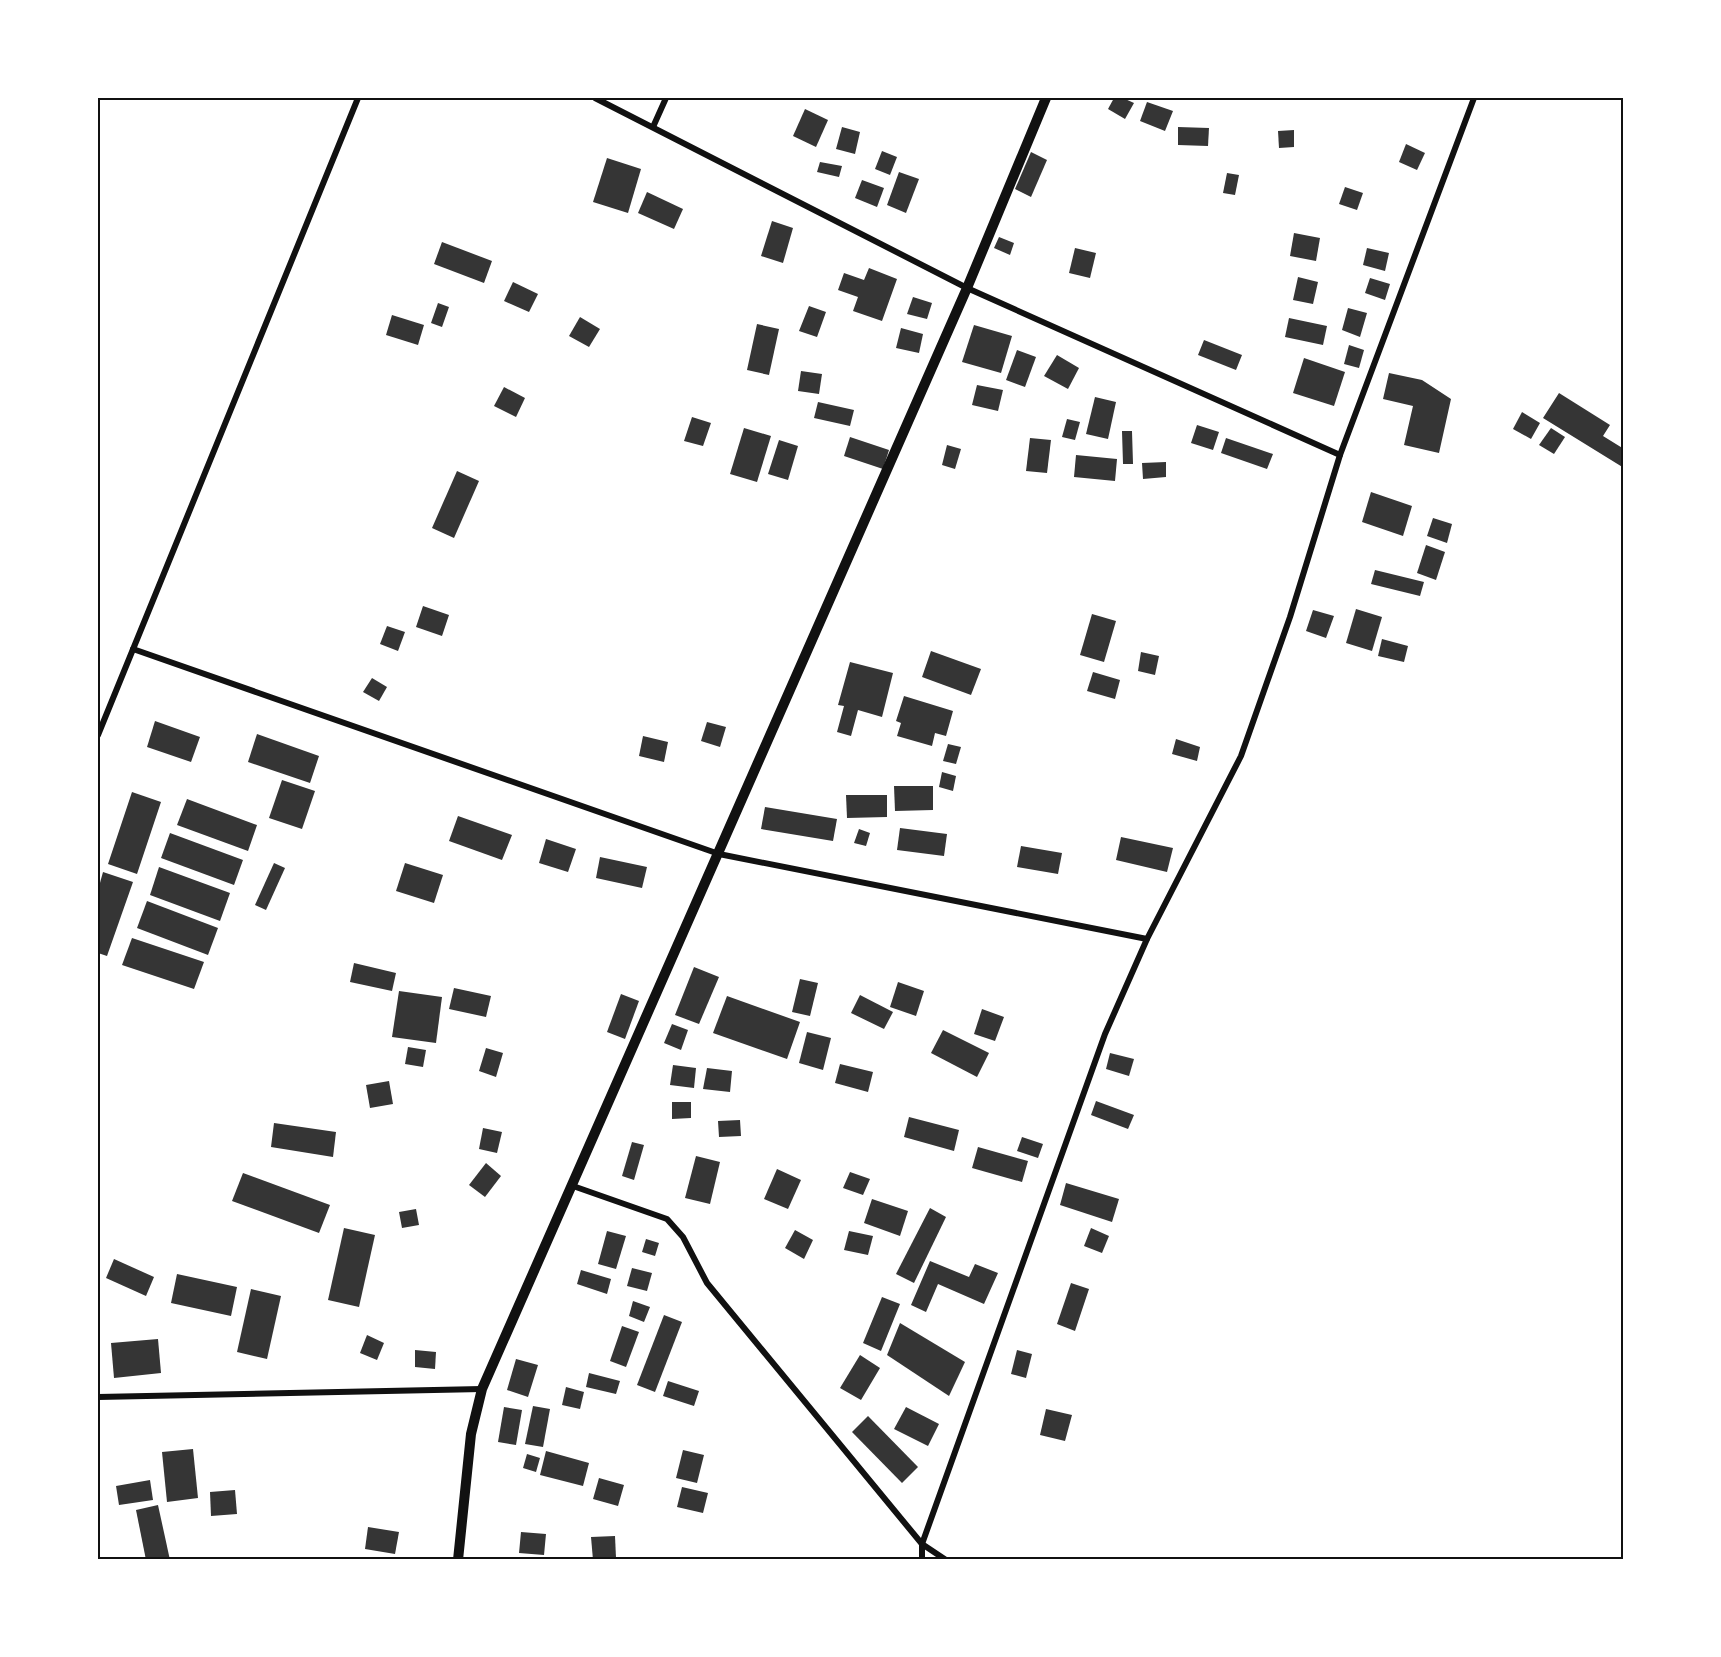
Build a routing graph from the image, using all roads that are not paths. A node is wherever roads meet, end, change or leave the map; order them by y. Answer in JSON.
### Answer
{"nodes":[{"id":1,"x":358,"y":98,"type":"edge"},
{"id":2,"x":596,"y":98,"type":"edge"},
{"id":3,"x":666,"y":98,"type":"edge"},
{"id":4,"x":1046,"y":98,"type":"edge"},
{"id":5,"x":1474,"y":98,"type":"edge"},
{"id":6,"x":653,"y":127,"type":"junction"},
{"id":7,"x":967,"y":288,"type":"junction"},
{"id":8,"x":1340,"y":455,"type":"junction"},
{"id":9,"x":133,"y":649,"type":"junction"},
{"id":10,"x":98,"y":735,"type":"edge"},
{"id":11,"x":719,"y":854,"type":"junction"},
{"id":12,"x":1147,"y":939,"type":"junction"},
{"id":13,"x":573,"y":1186,"type":"junction"},
{"id":14,"x":482,"y":1389,"type":"junction"},
{"id":15,"x":98,"y":1397,"type":"edge"},
{"id":16,"x":922,"y":1544,"type":"junction"},
{"id":17,"x":458,"y":1560,"type":"edge"},
{"id":18,"x":922,"y":1560,"type":"edge"},
{"id":19,"x":946,"y":1560,"type":"edge"}],
"edges":[{"from":1,"to":9,"type":"street"},
{"from":2,"to":6,"type":"street"},
{"from":3,"to":6,"type":"street"},
{"from":4,"to":7,"type":"street"},
{"from":5,"to":8,"type":"street"},
{"from":6,"to":7,"type":"street"},
{"from":7,"to":8,"type":"street"},
{"from":7,"to":11,"type":"street"},
{"from":8,"to":12,"type":"street"},
{"from":9,"to":10,"type":"street"},
{"from":9,"to":11,"type":"street"},
{"from":11,"to":12,"type":"street"},
{"from":11,"to":13,"type":"street"},
{"from":12,"to":16,"type":"street"},
{"from":13,"to":14,"type":"street"},
{"from":13,"to":16,"type":"street"},
{"from":14,"to":15,"type":"street"},
{"from":14,"to":17,"type":"street"},
{"from":16,"to":18,"type":"street"},
{"from":16,"to":19,"type":"street"}]}
